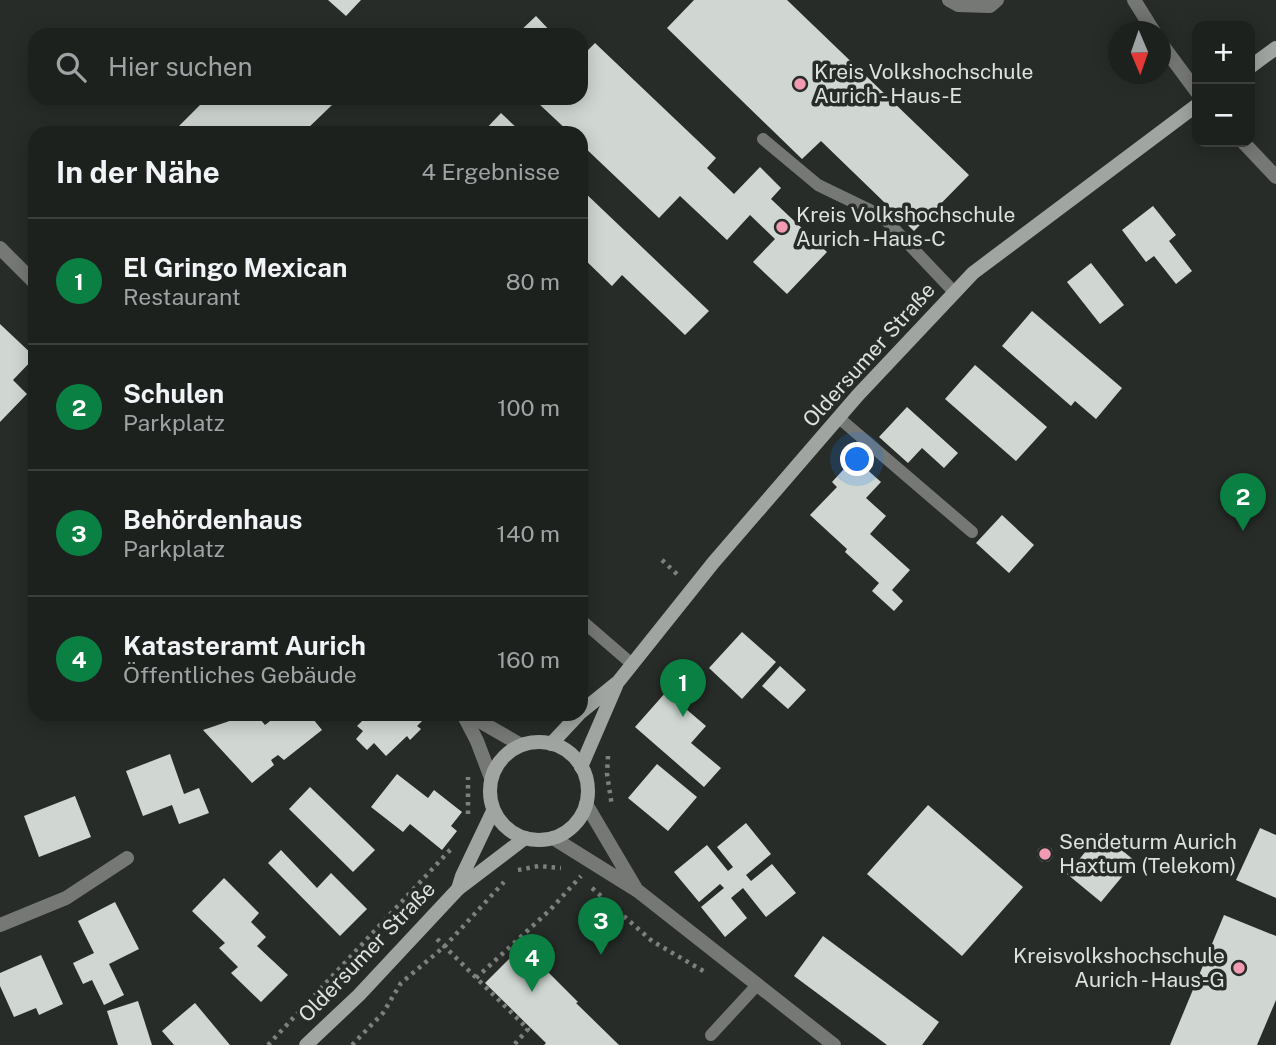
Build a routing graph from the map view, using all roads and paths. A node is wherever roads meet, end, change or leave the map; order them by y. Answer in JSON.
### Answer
{"nodes":[{"id":1,"x":949,"y":0,"type":"edge"},
{"id":2,"x":997,"y":0,"type":"edge"},
{"id":3,"x":1134,"y":0,"type":"edge"},
{"id":4,"x":1147,"y":21,"type":"edge"},
{"id":5,"x":1276,"y":48,"type":"edge"},
{"id":6,"x":1171,"y":58,"type":"edge"},
{"id":7,"x":1255,"y":63,"type":"edge"},
{"id":8,"x":1192,"y":85,"type":"edge"},
{"id":9,"x":1192,"y":109,"type":"edge"},
{"id":10,"x":763,"y":139,"type":"dead end"},
{"id":11,"x":1248,"y":147,"type":"edge"},
{"id":12,"x":1276,"y":177,"type":"edge"},
{"id":13,"x":0,"y":248,"type":"edge"},
{"id":14,"x":28,"y":276,"type":"edge"},
{"id":15,"x":955,"y":293,"type":"junction"},
{"id":16,"x":839,"y":418,"type":"junction"},
{"id":17,"x":972,"y":532,"type":"dead end"},
{"id":18,"x":588,"y":626,"type":"edge"},
{"id":19,"x":632,"y":664,"type":"junction"},
{"id":20,"x":618,"y":681,"type":"junction"},
{"id":21,"x":588,"y":706,"type":"edge"},
{"id":22,"x":468,"y":721,"type":"edge"},
{"id":23,"x":478,"y":721,"type":"edge"},
{"id":24,"x":573,"y":721,"type":"edge"},
{"id":25,"x":551,"y":744,"type":"junction"},
{"id":26,"x":521,"y":745,"type":"junction"},
{"id":27,"x":609,"y":746,"type":"dead end"},
{"id":28,"x":467,"y":765,"type":"dead end"},
{"id":29,"x":581,"y":767,"type":"junction"},
{"id":30,"x":491,"y":778,"type":"junction"},
{"id":31,"x":586,"y":804,"type":"junction"},
{"id":32,"x":494,"y":811,"type":"junction"},
{"id":33,"x":613,"y":816,"type":"dead end"},
{"id":34,"x":466,"y":824,"type":"dead end"},
{"id":35,"x":526,"y":838,"type":"junction"},
{"id":36,"x":554,"y":838,"type":"junction"},
{"id":37,"x":454,"y":846,"type":"dead end"},
{"id":38,"x":127,"y":858,"type":"dead end"},
{"id":39,"x":458,"y":889,"type":"junction"},
{"id":40,"x":638,"y":891,"type":"junction"},
{"id":41,"x":0,"y":925,"type":"edge"},
{"id":42,"x":424,"y":926,"type":"junction"},
{"id":43,"x":445,"y":946,"type":"junction"},
{"id":44,"x":476,"y":978,"type":"junction"},
{"id":45,"x":758,"y":984,"type":"junction"},
{"id":46,"x":711,"y":1035,"type":"dead end"},
{"id":47,"x":268,"y":1045,"type":"edge"},
{"id":48,"x":306,"y":1045,"type":"edge"},
{"id":49,"x":352,"y":1045,"type":"edge"},
{"id":50,"x":514,"y":1045,"type":"edge"},
{"id":51,"x":834,"y":1045,"type":"edge"}],
"edges":[{"from":1,"to":2,"type":"street"},
{"from":3,"to":4,"type":"street"},
{"from":5,"to":7,"type":"main road"},
{"from":6,"to":8,"type":"street"},
{"from":9,"to":15,"type":"main road","name":"Oldersumer Straße"},
{"from":10,"to":15,"type":"lane"},
{"from":11,"to":12,"type":"street"},
{"from":13,"to":14,"type":"street"},
{"from":15,"to":16,"type":"main road","name":"Oldersumer Straße"},
{"from":16,"to":17,"type":"lane"},
{"from":16,"to":19,"type":"main road","name":"Oldersumer Straße"},
{"from":18,"to":19,"type":"lane"},
{"from":19,"to":20,"type":"main road","name":"Oldersumer Straße"},
{"from":20,"to":21,"type":"main road","name":"Oldersumer Straße"},
{"from":20,"to":29,"type":"main road","name":"Oldersumer Straße"},
{"from":22,"to":30,"type":"street"},
{"from":23,"to":26,"type":"street"},
{"from":24,"to":25,"type":"main road","name":"Oldersumer Straße"},
{"from":25,"to":26,"type":"main road"},
{"from":25,"to":29,"type":"main road"},
{"from":26,"to":30,"type":"main road"},
{"from":27,"to":33,"type":"path"},
{"from":28,"to":34,"type":"path"},
{"from":29,"to":31,"type":"main road"},
{"from":30,"to":32,"type":"main road"},
{"from":31,"to":36,"type":"main road"},
{"from":31,"to":40,"type":"street"},
{"from":32,"to":35,"type":"main road"},
{"from":32,"to":39,"type":"main road","name":"Oldersumer Straße"},
{"from":35,"to":36,"type":"main road"},
{"from":35,"to":39,"type":"main road","name":"Oldersumer Straße"},
{"from":36,"to":40,"type":"street"},
{"from":37,"to":47,"type":"path"},
{"from":38,"to":41,"type":"street"},
{"from":39,"to":42,"type":"main road","name":"Oldersumer Straße"},
{"from":40,"to":45,"type":"street"},
{"from":42,"to":43,"type":"path"},
{"from":42,"to":48,"type":"main road","name":"Oldersumer Straße"},
{"from":43,"to":44,"type":"path"},
{"from":43,"to":44,"type":"path"},
{"from":43,"to":49,"type":"path"},
{"from":44,"to":50,"type":"path"},
{"from":45,"to":46,"type":"lane"},
{"from":45,"to":51,"type":"street"}]}
